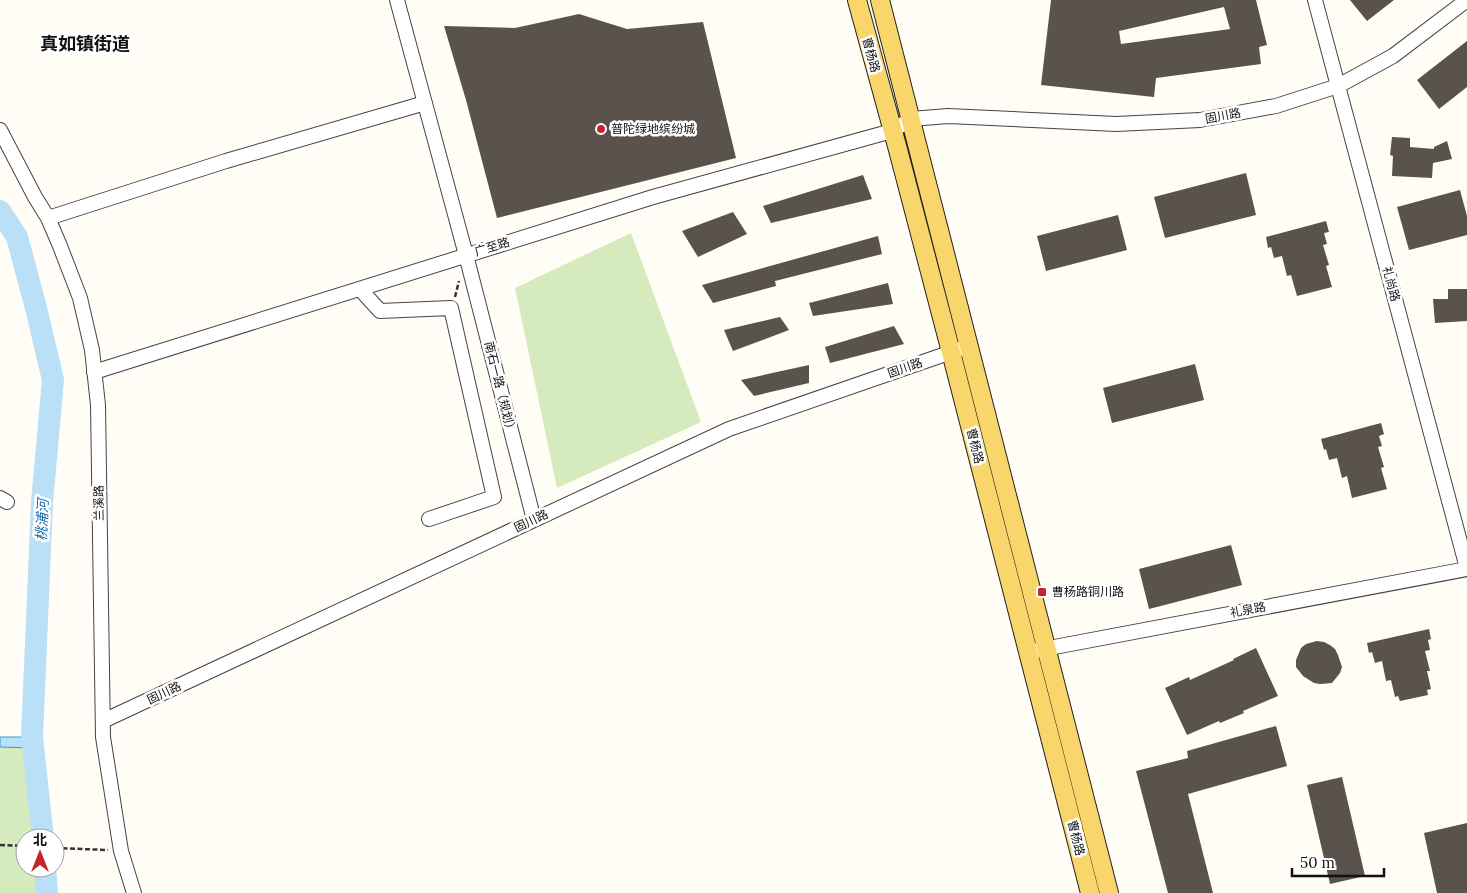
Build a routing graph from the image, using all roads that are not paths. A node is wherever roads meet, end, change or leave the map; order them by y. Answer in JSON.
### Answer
{"nodes":[{"id":1,"x":396,"y":0,"type":"edge"},
{"id":2,"x":857,"y":0,"type":"edge"},
{"id":3,"x":880,"y":0,"type":"edge"},
{"id":4,"x":1315,"y":0,"type":"edge"},
{"id":5,"x":1467,"y":0,"type":"edge"},
{"id":6,"x":1338,"y":86,"type":"junction"},
{"id":7,"x":425,"y":103,"type":"junction"},
{"id":8,"x":911,"y":119,"type":"junction"},
{"id":9,"x":0,"y":130,"type":"edge"},
{"id":10,"x":892,"y":131,"type":"junction"},
{"id":11,"x":48,"y":218,"type":"junction"},
{"id":12,"x":466,"y":255,"type":"junction"},
{"id":13,"x":360,"y":289,"type":"junction"},
{"id":14,"x":969,"y":346,"type":"junction"},
{"id":15,"x":951,"y":352,"type":"junction"},
{"id":16,"x":94,"y":372,"type":"junction"},
{"id":17,"x":429,"y":519,"type":"dead end"},
{"id":18,"x":534,"y":520,"type":"junction"},
{"id":19,"x":1467,"y":569,"type":"edge"},
{"id":20,"x":1046,"y":648,"type":"junction"},
{"id":21,"x":1028,"y":652,"type":"junction"},
{"id":22,"x":103,"y":721,"type":"junction"},
{"id":23,"x":134,"y":893,"type":"edge"},
{"id":24,"x":1090,"y":893,"type":"edge"},
{"id":25,"x":1108,"y":893,"type":"edge"}],
"edges":[{"from":1,"to":7,"type":"street","name":"南石一路（规划）"},
{"from":2,"to":10,"type":"main road","name":"曹杨路"},
{"from":3,"to":8,"type":"main road","name":"曹杨路"},
{"from":4,"to":6,"type":"street","name":"礼尚路"},
{"from":5,"to":6,"type":"street","name":"固川路"},
{"from":6,"to":8,"type":"street","name":"固川路"},
{"from":6,"to":19,"type":"street","name":"礼尚路"},
{"from":7,"to":11,"type":"street"},
{"from":7,"to":12,"type":"street","name":"南石一路（规划）"},
{"from":8,"to":10,"type":"street","name":"固川路"},
{"from":8,"to":14,"type":"main road","name":"曹杨路"},
{"from":9,"to":11,"type":"street","name":"兰溪路"},
{"from":10,"to":12,"type":"street","name":"广至路"},
{"from":10,"to":15,"type":"main road","name":"曹杨路"},
{"from":11,"to":16,"type":"street","name":"兰溪路"},
{"from":12,"to":13,"type":"street","name":"广至路"},
{"from":12,"to":18,"type":"street","name":"南石一路（规划）"},
{"from":13,"to":16,"type":"street","name":"广至路"},
{"from":13,"to":17,"type":"street"},
{"from":14,"to":15,"type":"street","name":"固川路"},
{"from":14,"to":20,"type":"main road","name":"曹杨路"},
{"from":15,"to":18,"type":"street","name":"固川路"},
{"from":15,"to":21,"type":"main road","name":"曹杨路"},
{"from":16,"to":22,"type":"street","name":"兰溪路"},
{"from":18,"to":22,"type":"street","name":"固川路"},
{"from":19,"to":20,"type":"street","name":"礼泉路"},
{"from":20,"to":21,"type":"street","name":"礼泉路"},
{"from":20,"to":25,"type":"main road","name":"曹杨路"},
{"from":21,"to":24,"type":"main road","name":"曹杨路"},
{"from":22,"to":23,"type":"street","name":"兰溪路"}]}
